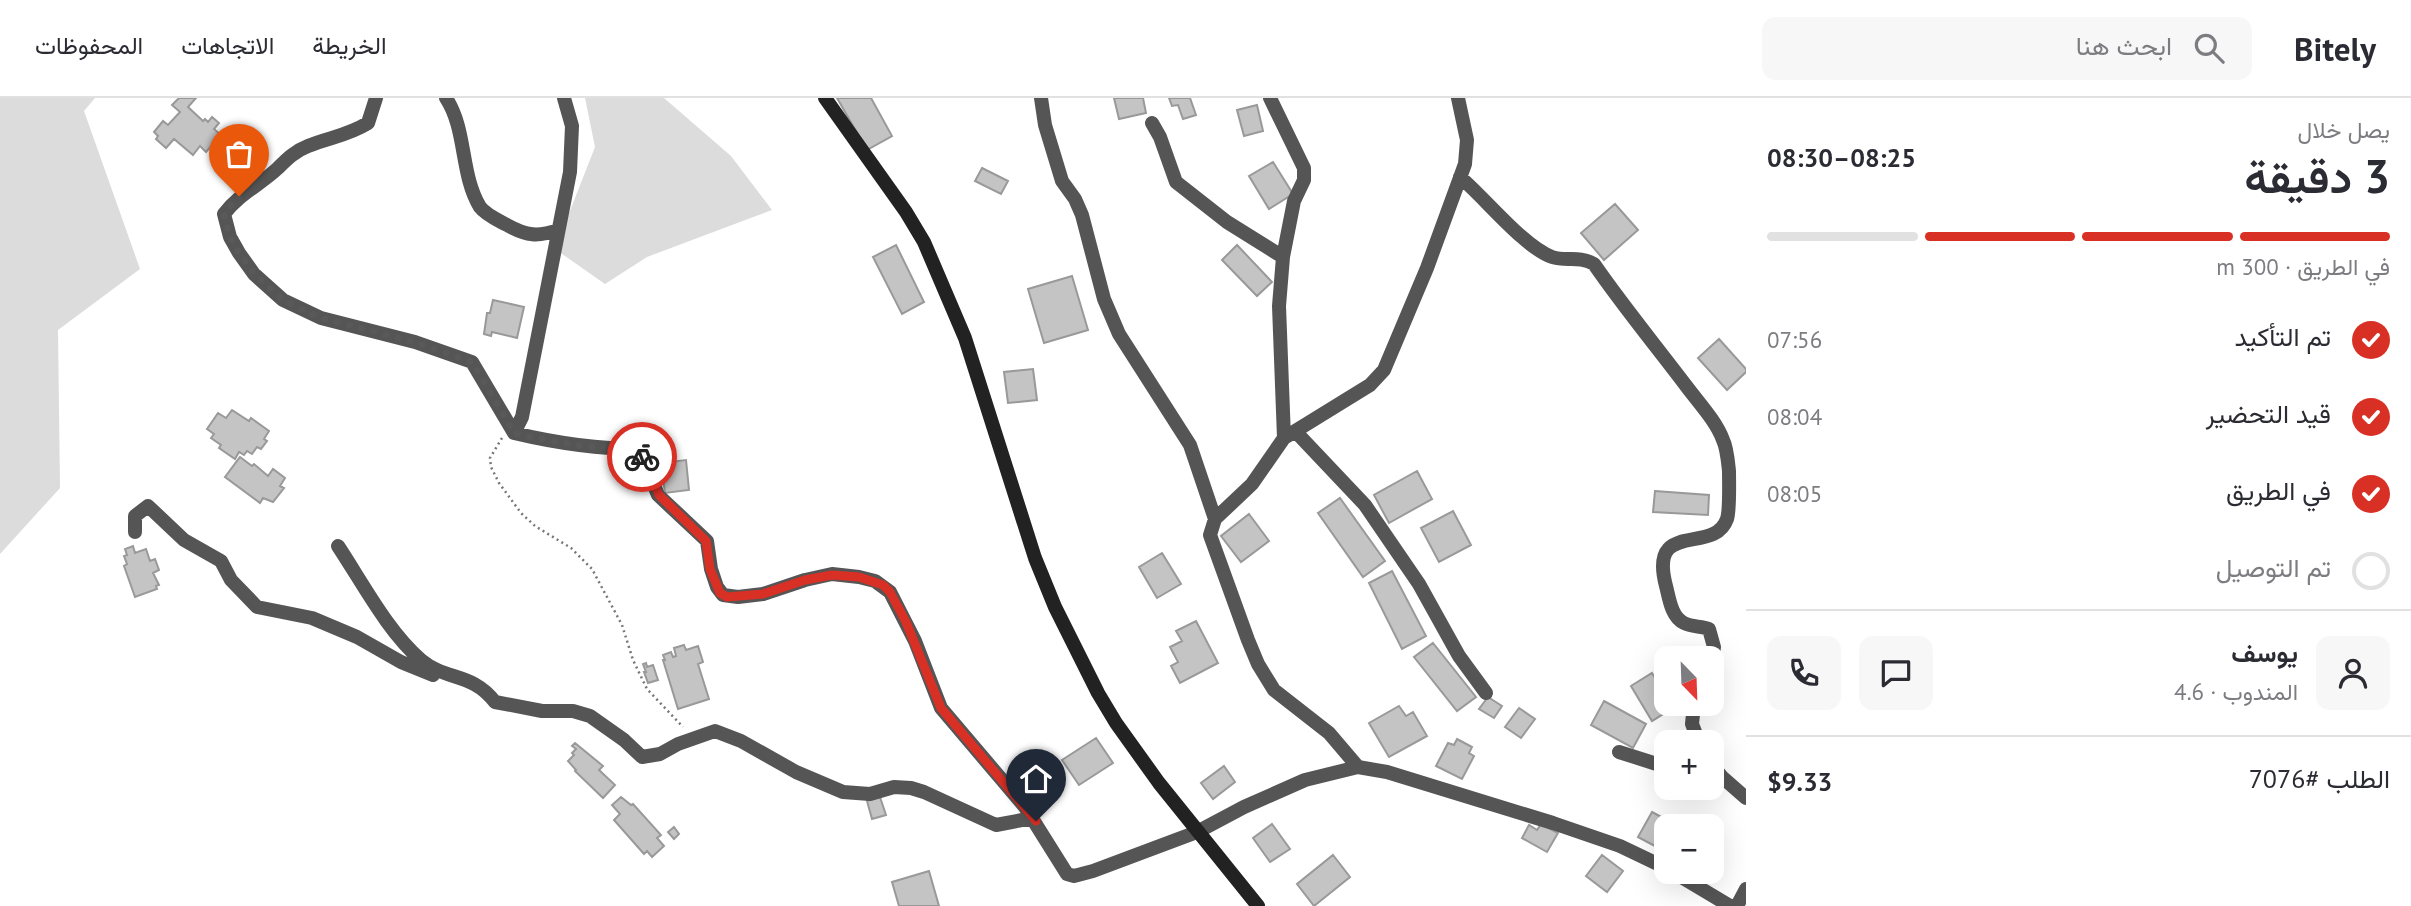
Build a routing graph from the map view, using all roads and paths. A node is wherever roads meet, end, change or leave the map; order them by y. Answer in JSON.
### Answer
{"nodes":[{"id":1,"x":376,"y":98,"type":"edge"},
{"id":2,"x":446,"y":98,"type":"edge"},
{"id":3,"x":564,"y":98,"type":"edge"},
{"id":4,"x":825,"y":98,"type":"edge"},
{"id":5,"x":1041,"y":98,"type":"edge"},
{"id":6,"x":1270,"y":98,"type":"edge"},
{"id":7,"x":1458,"y":98,"type":"edge"},
{"id":8,"x":1152,"y":123,"type":"dead end"},
{"id":9,"x":1460,"y":177,"type":"junction"},
{"id":10,"x":558,"y":230,"type":"junction"},
{"id":11,"x":1283,"y":257,"type":"junction"},
{"id":12,"x":514,"y":433,"type":"junction"},
{"id":13,"x":1290,"y":435,"type":"junction"},
{"id":14,"x":1215,"y":519,"type":"junction"},
{"id":15,"x":135,"y":531,"type":"dead end"},
{"id":16,"x":338,"y":547,"type":"dead end"},
{"id":17,"x":1714,"y":646,"type":"edge"},
{"id":18,"x":452,"y":675,"type":"junction"},
{"id":19,"x":1486,"y":693,"type":"dead end"},
{"id":20,"x":702,"y":735,"type":"junction"},
{"id":21,"x":1619,"y":752,"type":"dead end"},
{"id":22,"x":1654,"y":763,"type":"edge"},
{"id":23,"x":1358,"y":766,"type":"junction"},
{"id":24,"x":1724,"y":782,"type":"edge"},
{"id":25,"x":1746,"y":798,"type":"edge"},
{"id":26,"x":1033,"y":818,"type":"junction"},
{"id":27,"x":1197,"y":832,"type":"junction"},
{"id":28,"x":1654,"y":862,"type":"edge"},
{"id":29,"x":1693,"y":884,"type":"edge"},
{"id":30,"x":1746,"y":889,"type":"edge"},
{"id":31,"x":1258,"y":906,"type":"edge"},
{"id":32,"x":1730,"y":906,"type":"edge"},
{"id":33,"x":1737,"y":906,"type":"edge"}],
"edges":[{"from":1,"to":12,"type":"street"},
{"from":2,"to":10,"type":"street"},
{"from":3,"to":10,"type":"street"},
{"from":4,"to":27,"type":"main road"},
{"from":5,"to":14,"type":"street"},
{"from":6,"to":11,"type":"street"},
{"from":7,"to":9,"type":"street"},
{"from":8,"to":11,"type":"street"},
{"from":9,"to":13,"type":"street"},
{"from":9,"to":17,"type":"street"},
{"from":10,"to":12,"type":"street"},
{"from":11,"to":13,"type":"street"},
{"from":12,"to":20,"type":"path"},
{"from":12,"to":26,"type":"street"},
{"from":13,"to":14,"type":"street"},
{"from":13,"to":19,"type":"street"},
{"from":14,"to":23,"type":"street"},
{"from":15,"to":18,"type":"street"},
{"from":16,"to":18,"type":"street"},
{"from":18,"to":20,"type":"street"},
{"from":20,"to":26,"type":"street"},
{"from":21,"to":22,"type":"street"},
{"from":23,"to":27,"type":"street"},
{"from":23,"to":28,"type":"street"},
{"from":24,"to":25,"type":"street"},
{"from":26,"to":27,"type":"street"},
{"from":27,"to":31,"type":"main road"},
{"from":29,"to":32,"type":"street"},
{"from":30,"to":33,"type":"street"}]}
